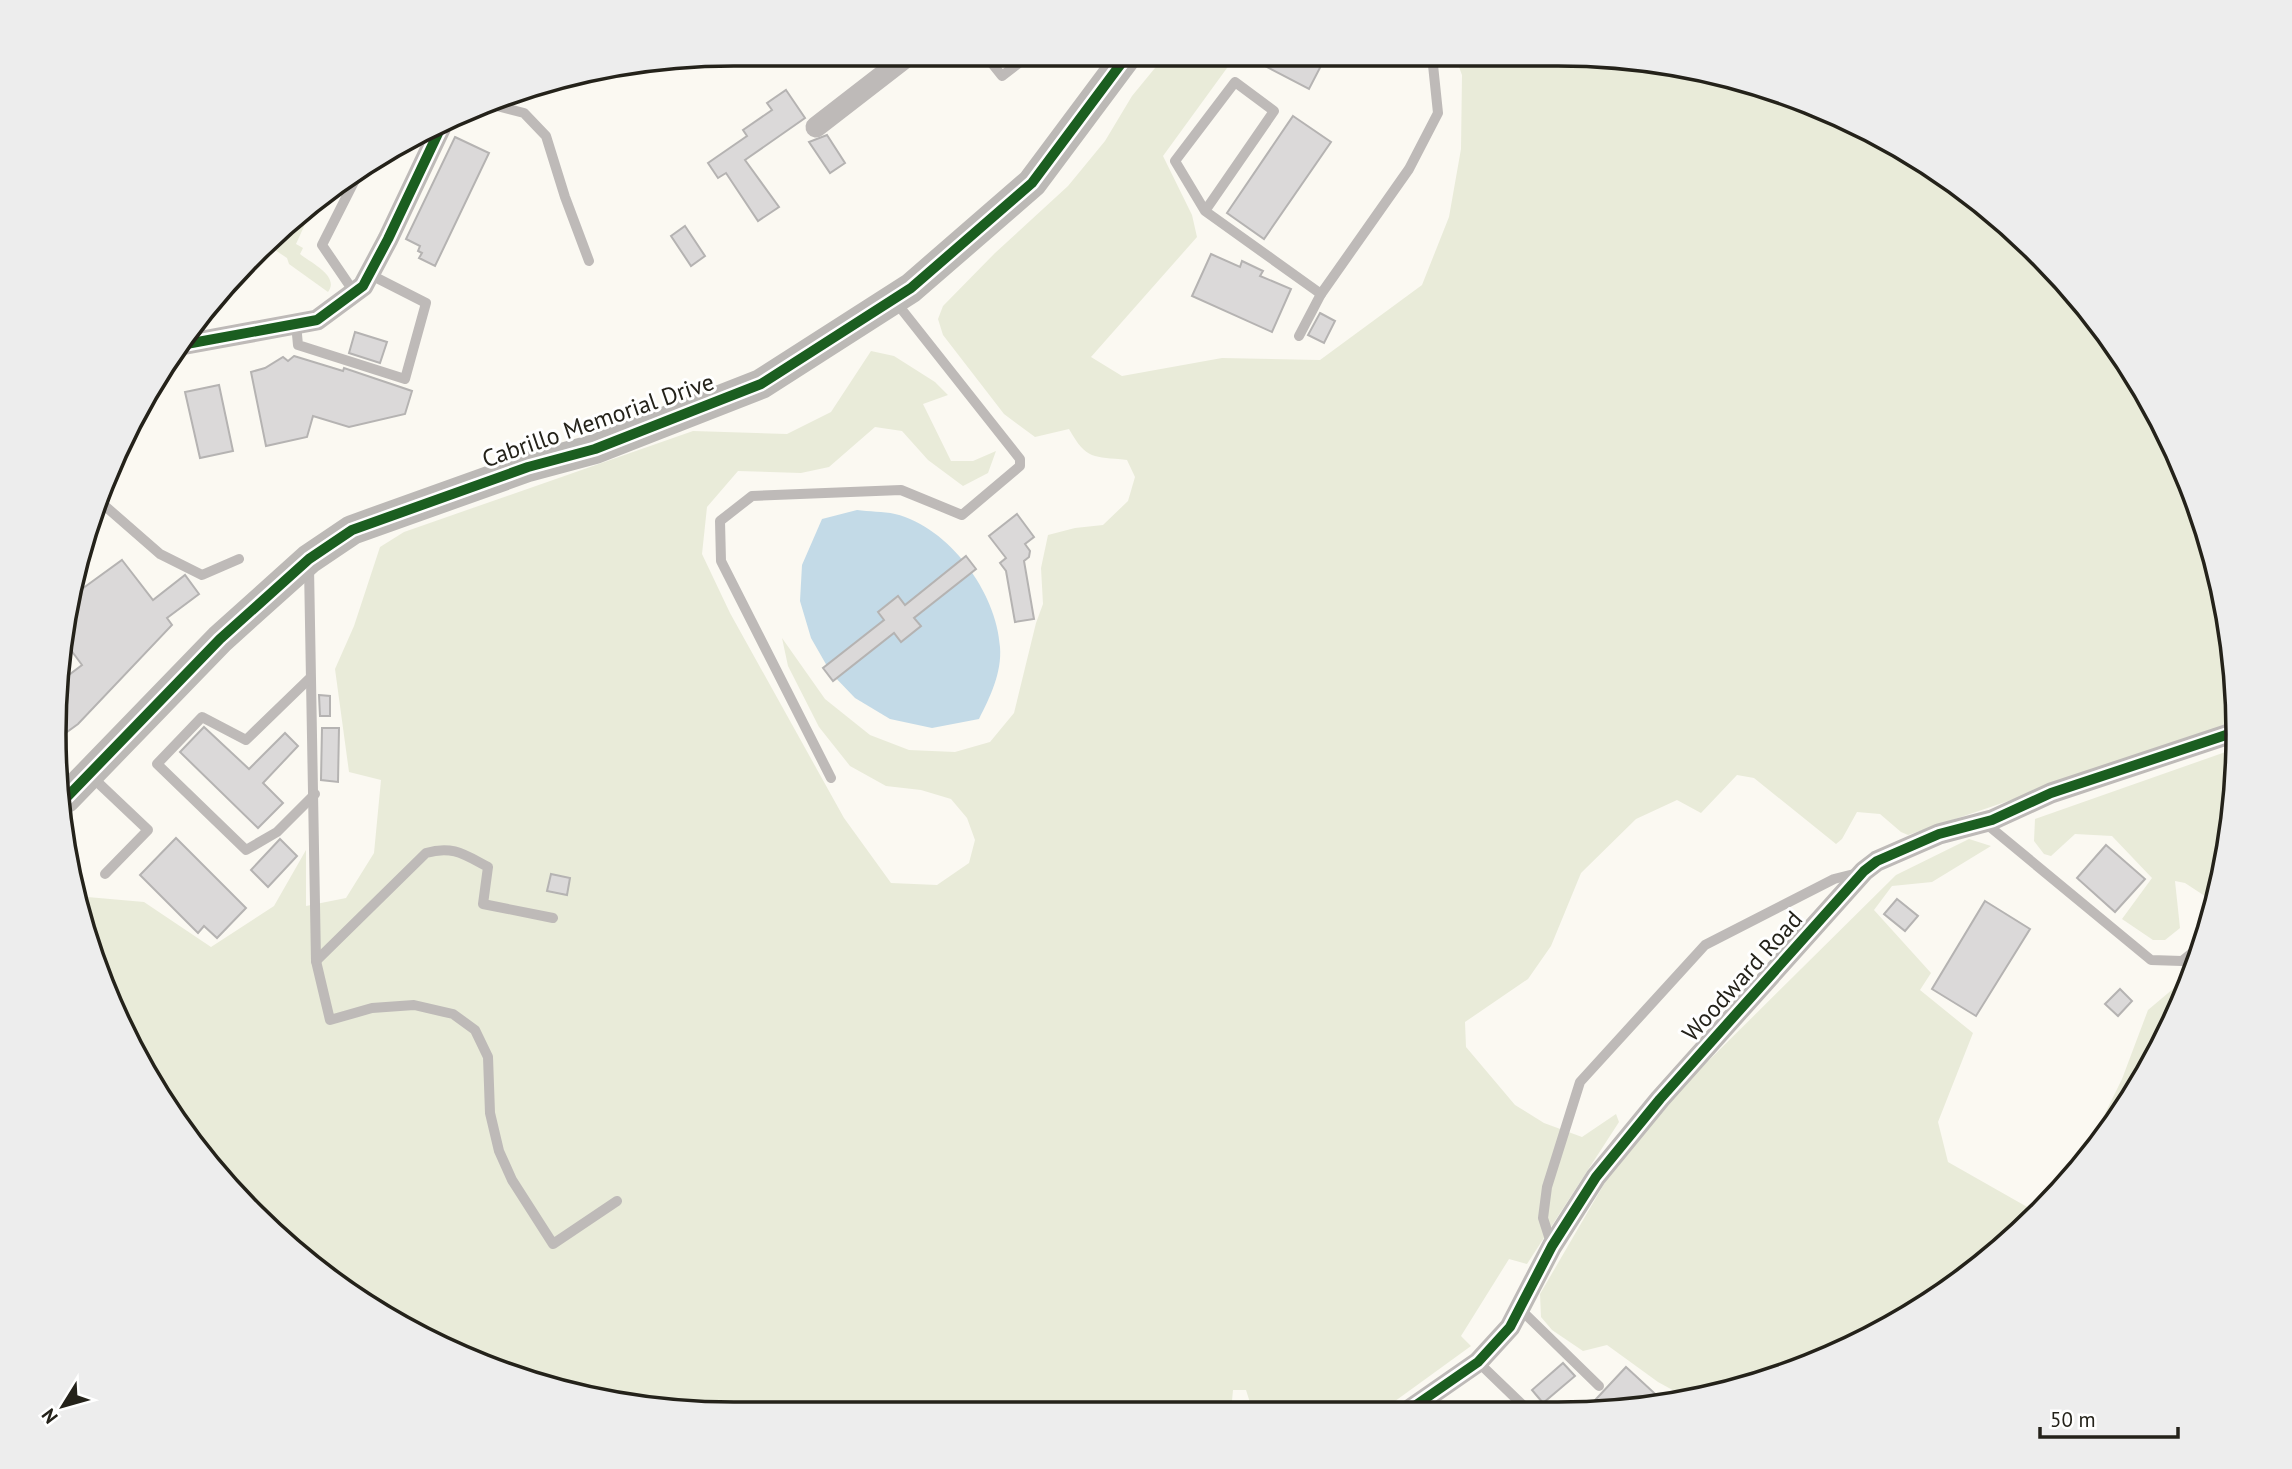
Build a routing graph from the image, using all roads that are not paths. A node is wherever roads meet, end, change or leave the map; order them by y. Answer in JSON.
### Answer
{"nodes":[{"id":1,"x":895,"y":66,"type":"edge"},
{"id":2,"x":994,"y":66,"type":"edge"},
{"id":3,"x":1015,"y":66,"type":"edge"},
{"id":4,"x":1119,"y":66,"type":"edge"},
{"id":5,"x":1433,"y":66,"type":"edge"},
{"id":6,"x":504,"y":108,"type":"edge"},
{"id":7,"x":816,"y":127,"type":"dead end"},
{"id":8,"x":437,"y":136,"type":"edge"},
{"id":9,"x":351,"y":188,"type":"edge"},
{"id":10,"x":1205,"y":211,"type":"junction"},
{"id":11,"x":589,"y":261,"type":"dead end"},
{"id":12,"x":369,"y":274,"type":"junction"},
{"id":13,"x":354,"y":292,"type":"junction"},
{"id":14,"x":1321,"y":294,"type":"junction"},
{"id":15,"x":893,"y":300,"type":"junction"},
{"id":16,"x":296,"y":324,"type":"junction"},
{"id":17,"x":1299,"y":336,"type":"dead end"},
{"id":18,"x":194,"y":343,"type":"edge"},
{"id":19,"x":107,"y":507,"type":"edge"},
{"id":20,"x":239,"y":559,"type":"dead end"},
{"id":21,"x":309,"y":559,"type":"junction"},
{"id":22,"x":310,"y":678,"type":"junction"},
{"id":23,"x":2226,"y":735,"type":"edge"},
{"id":24,"x":89,"y":774,"type":"junction"},
{"id":25,"x":831,"y":778,"type":"dead end"},
{"id":26,"x":69,"y":794,"type":"edge"},
{"id":27,"x":315,"y":794,"type":"junction"},
{"id":28,"x":1984,"y":822,"type":"junction"},
{"id":29,"x":1864,"y":871,"type":"junction"},
{"id":30,"x":105,"y":874,"type":"dead end"},
{"id":31,"x":553,"y":918,"type":"dead end"},
{"id":32,"x":2187,"y":957,"type":"edge"},
{"id":33,"x":316,"y":961,"type":"junction"},
{"id":34,"x":617,"y":1201,"type":"dead end"},
{"id":35,"x":1552,"y":1246,"type":"junction"},
{"id":36,"x":1520,"y":1308,"type":"junction"},
{"id":37,"x":1478,"y":1362,"type":"junction"},
{"id":38,"x":1599,"y":1386,"type":"dead end"},
{"id":39,"x":1420,"y":1402,"type":"edge"},
{"id":40,"x":1520,"y":1402,"type":"edge"}],
"edges":[{"from":1,"to":7,"type":"street"},
{"from":2,"to":3,"type":"lane"},
{"from":4,"to":15,"type":"main road","name":"Cabrillo Memorial Drive"},
{"from":5,"to":14,"type":"lane"},
{"from":6,"to":11,"type":"lane"},
{"from":8,"to":12,"type":"street"},
{"from":9,"to":13,"type":"lane"},
{"from":10,"to":10,"type":"lane"},
{"from":10,"to":14,"type":"lane"},
{"from":12,"to":13,"type":"street"},
{"from":12,"to":16,"type":"lane"},
{"from":13,"to":16,"type":"street"},
{"from":14,"to":17,"type":"lane"},
{"from":15,"to":21,"type":"main road","name":"Cabrillo Memorial Drive"},
{"from":15,"to":25,"type":"lane"},
{"from":16,"to":18,"type":"street"},
{"from":19,"to":20,"type":"lane"},
{"from":21,"to":22,"type":"lane"},
{"from":21,"to":24,"type":"main road","name":"Cabrillo Memorial Drive"},
{"from":22,"to":27,"type":"lane"},
{"from":22,"to":27,"type":"lane"},
{"from":23,"to":28,"type":"street","name":"Woodward Road"},
{"from":24,"to":26,"type":"main road","name":"Cabrillo Memorial Drive"},
{"from":24,"to":30,"type":"lane"},
{"from":27,"to":33,"type":"lane"},
{"from":28,"to":29,"type":"street","name":"Woodward Road"},
{"from":28,"to":32,"type":"lane"},
{"from":29,"to":35,"type":"street","name":"Woodward Road"},
{"from":29,"to":35,"type":"lane"},
{"from":31,"to":33,"type":"lane"},
{"from":33,"to":34,"type":"lane"},
{"from":35,"to":36,"type":"street","name":"Woodward Road"},
{"from":36,"to":37,"type":"street","name":"Woodward Road"},
{"from":36,"to":38,"type":"lane"},
{"from":37,"to":39,"type":"street","name":"Woodward Road"},
{"from":37,"to":40,"type":"lane"}]}
